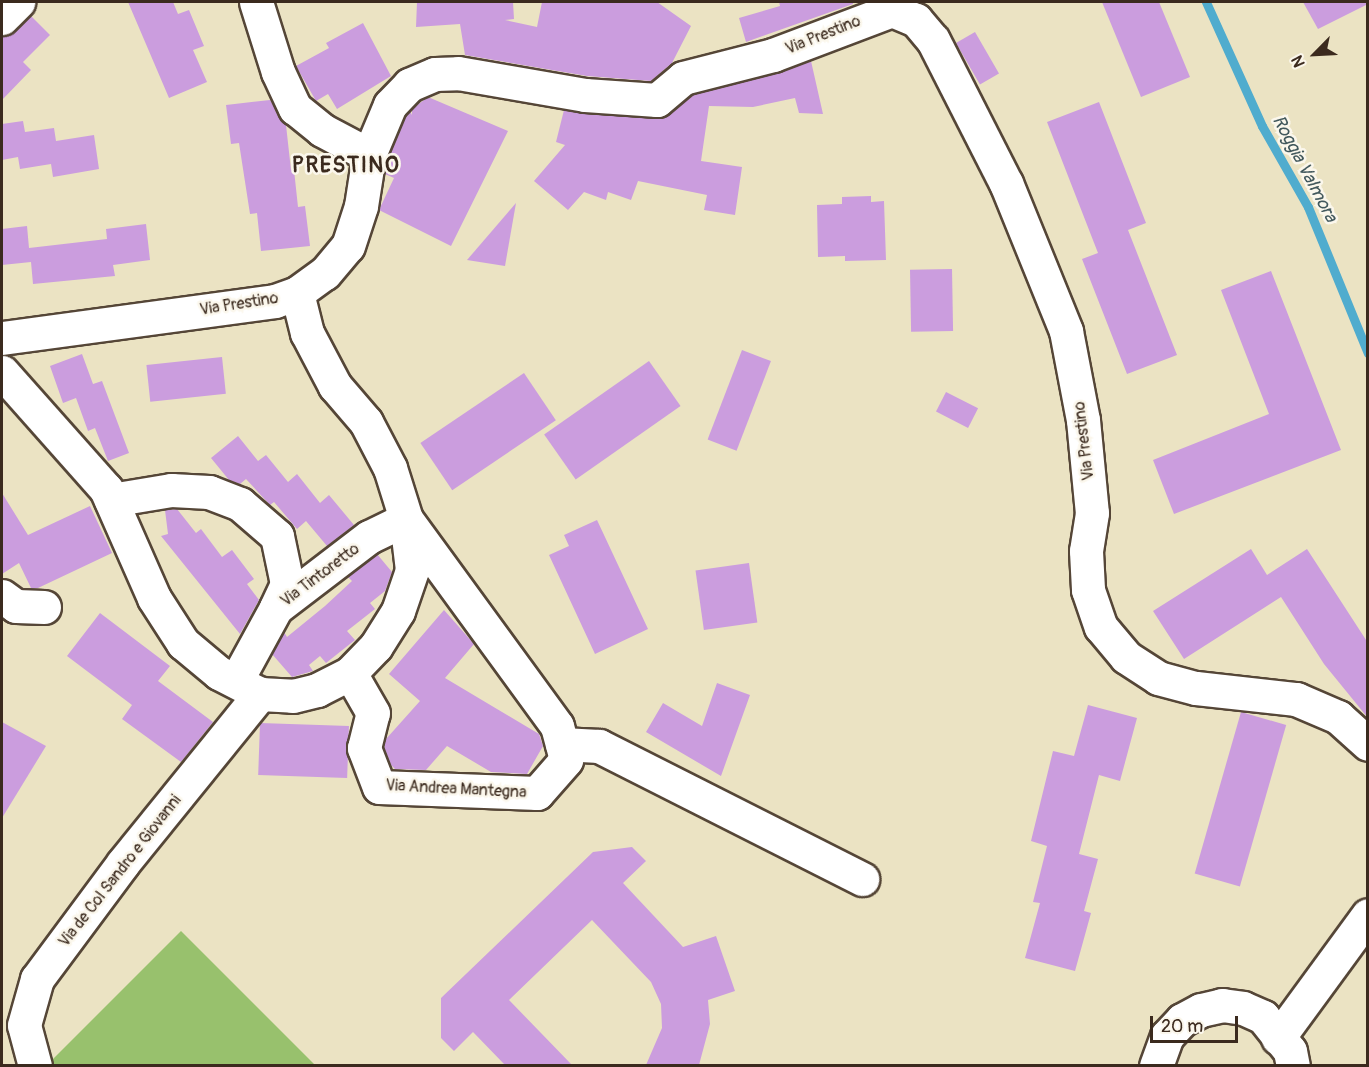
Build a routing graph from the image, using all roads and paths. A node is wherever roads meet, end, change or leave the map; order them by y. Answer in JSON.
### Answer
{"nodes":[{"id":1,"x":18,"y":2,"type":"edge"},
{"id":2,"x":256,"y":2,"type":"edge"},
{"id":3,"x":2,"y":18,"type":"edge"},
{"id":4,"x":369,"y":155,"type":"junction"},
{"id":5,"x":297,"y":293,"type":"junction"},
{"id":6,"x":2,"y":338,"type":"edge"},
{"id":7,"x":2,"y":372,"type":"edge"},
{"id":8,"x":111,"y":500,"type":"junction"},
{"id":9,"x":406,"y":519,"type":"junction"},
{"id":10,"x":2,"y":596,"type":"edge"},
{"id":11,"x":44,"y":607,"type":"dead end"},
{"id":12,"x":276,"y":608,"type":"junction"},
{"id":13,"x":350,"y":673,"type":"junction"},
{"id":14,"x":248,"y":687,"type":"junction"},
{"id":15,"x":562,"y":744,"type":"junction"},
{"id":16,"x":1368,"y":744,"type":"edge"},
{"id":17,"x":862,"y":879,"type":"dead end"},
{"id":18,"x":1368,"y":915,"type":"edge"},
{"id":19,"x":1286,"y":1052,"type":"edge"},
{"id":20,"x":35,"y":1065,"type":"edge"},
{"id":21,"x":1156,"y":1065,"type":"edge"}],
"edges":[{"from":1,"to":3,"type":"street"},
{"from":2,"to":4,"type":"street"},
{"from":4,"to":5,"type":"street","name":"Via Prestino"},
{"from":4,"to":16,"type":"street","name":"Via Prestino"},
{"from":5,"to":6,"type":"street","name":"Via Prestino"},
{"from":5,"to":9,"type":"street"},
{"from":7,"to":8,"type":"street"},
{"from":8,"to":12,"type":"street"},
{"from":8,"to":14,"type":"street"},
{"from":9,"to":12,"type":"street","name":"Via Tintoretto"},
{"from":9,"to":13,"type":"street"},
{"from":9,"to":15,"type":"street"},
{"from":10,"to":11,"type":"street"},
{"from":12,"to":14,"type":"street","name":"Via Tintoretto"},
{"from":13,"to":14,"type":"street"},
{"from":13,"to":15,"type":"street","name":"Via Andrea Mantegna"},
{"from":14,"to":20,"type":"street","name":"Via de Col Sandro e Giovanni"},
{"from":15,"to":17,"type":"street"},
{"from":18,"to":19,"type":"street"},
{"from":19,"to":21,"type":"street"}]}
